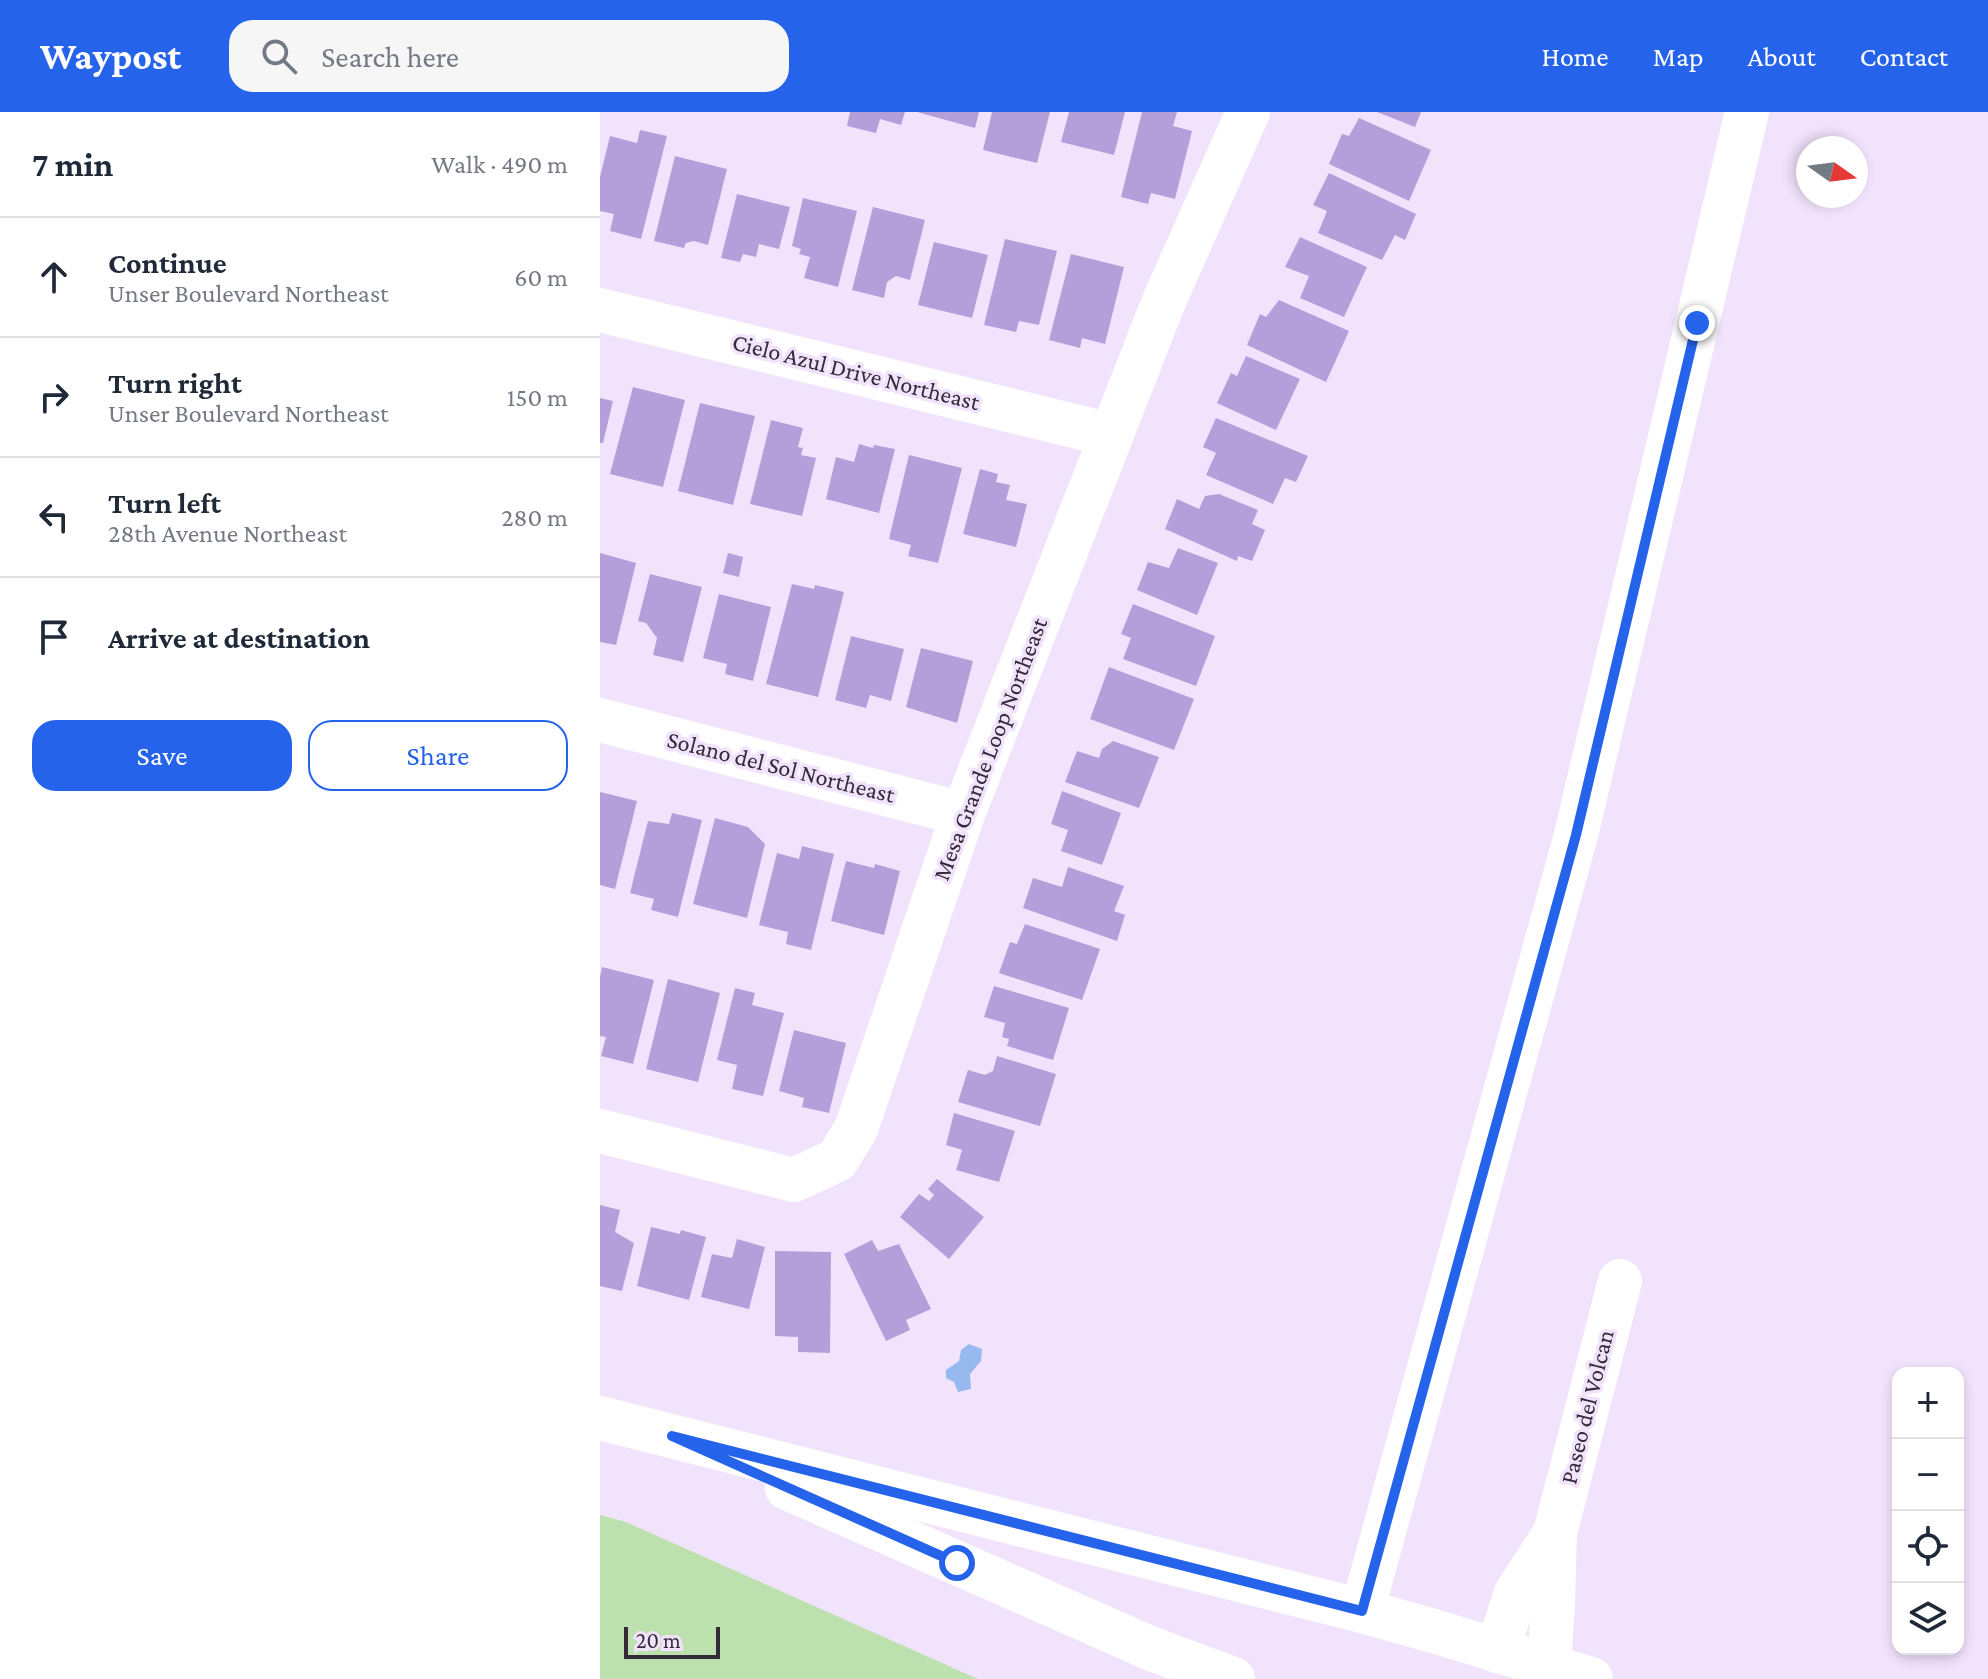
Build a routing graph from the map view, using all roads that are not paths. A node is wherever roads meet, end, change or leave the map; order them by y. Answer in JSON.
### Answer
{"nodes":[{"id":1,"x":1248,"y":112,"type":"edge"},
{"id":2,"x":1747,"y":112,"type":"edge"},
{"id":3,"x":600,"y":310,"type":"edge"},
{"id":4,"x":1111,"y":435,"type":"junction"},
{"id":5,"x":600,"y":720,"type":"edge"},
{"id":6,"x":963,"y":814,"type":"junction"},
{"id":7,"x":600,"y":1131,"type":"edge"},
{"id":8,"x":1620,"y":1281,"type":"dead end"},
{"id":9,"x":600,"y":1418,"type":"edge"},
{"id":10,"x":672,"y":1436,"type":"junction"},
{"id":11,"x":1555,"y":1533,"type":"junction"},
{"id":12,"x":1362,"y":1611,"type":"junction"},
{"id":13,"x":1493,"y":1665,"type":"edge"},
{"id":14,"x":1547,"y":1672,"type":"edge"},
{"id":15,"x":1233,"y":1679,"type":"edge"},
{"id":16,"x":1591,"y":1679,"type":"edge"}],
"edges":[{"from":1,"to":4,"type":"street","name":"Mesa Grande Loop Northeast"},
{"from":2,"to":12,"type":"street"},
{"from":3,"to":4,"type":"street","name":"Cielo Azul Drive Northeast"},
{"from":4,"to":6,"type":"street","name":"Mesa Grande Loop Northeast"},
{"from":5,"to":6,"type":"street","name":"Solano del Sol Northeast"},
{"from":6,"to":7,"type":"street","name":"Mesa Grande Loop Northeast"},
{"from":8,"to":11,"type":"street","name":"Paseo del Volcan"},
{"from":9,"to":10,"type":"street"},
{"from":10,"to":12,"type":"street"},
{"from":10,"to":15,"type":"street"},
{"from":11,"to":13,"type":"street","name":"Paseo del Volcan"},
{"from":11,"to":14,"type":"street","name":"Paseo del Volcan"},
{"from":12,"to":13,"type":"street"},
{"from":13,"to":14,"type":"street"},
{"from":14,"to":16,"type":"street"}]}
